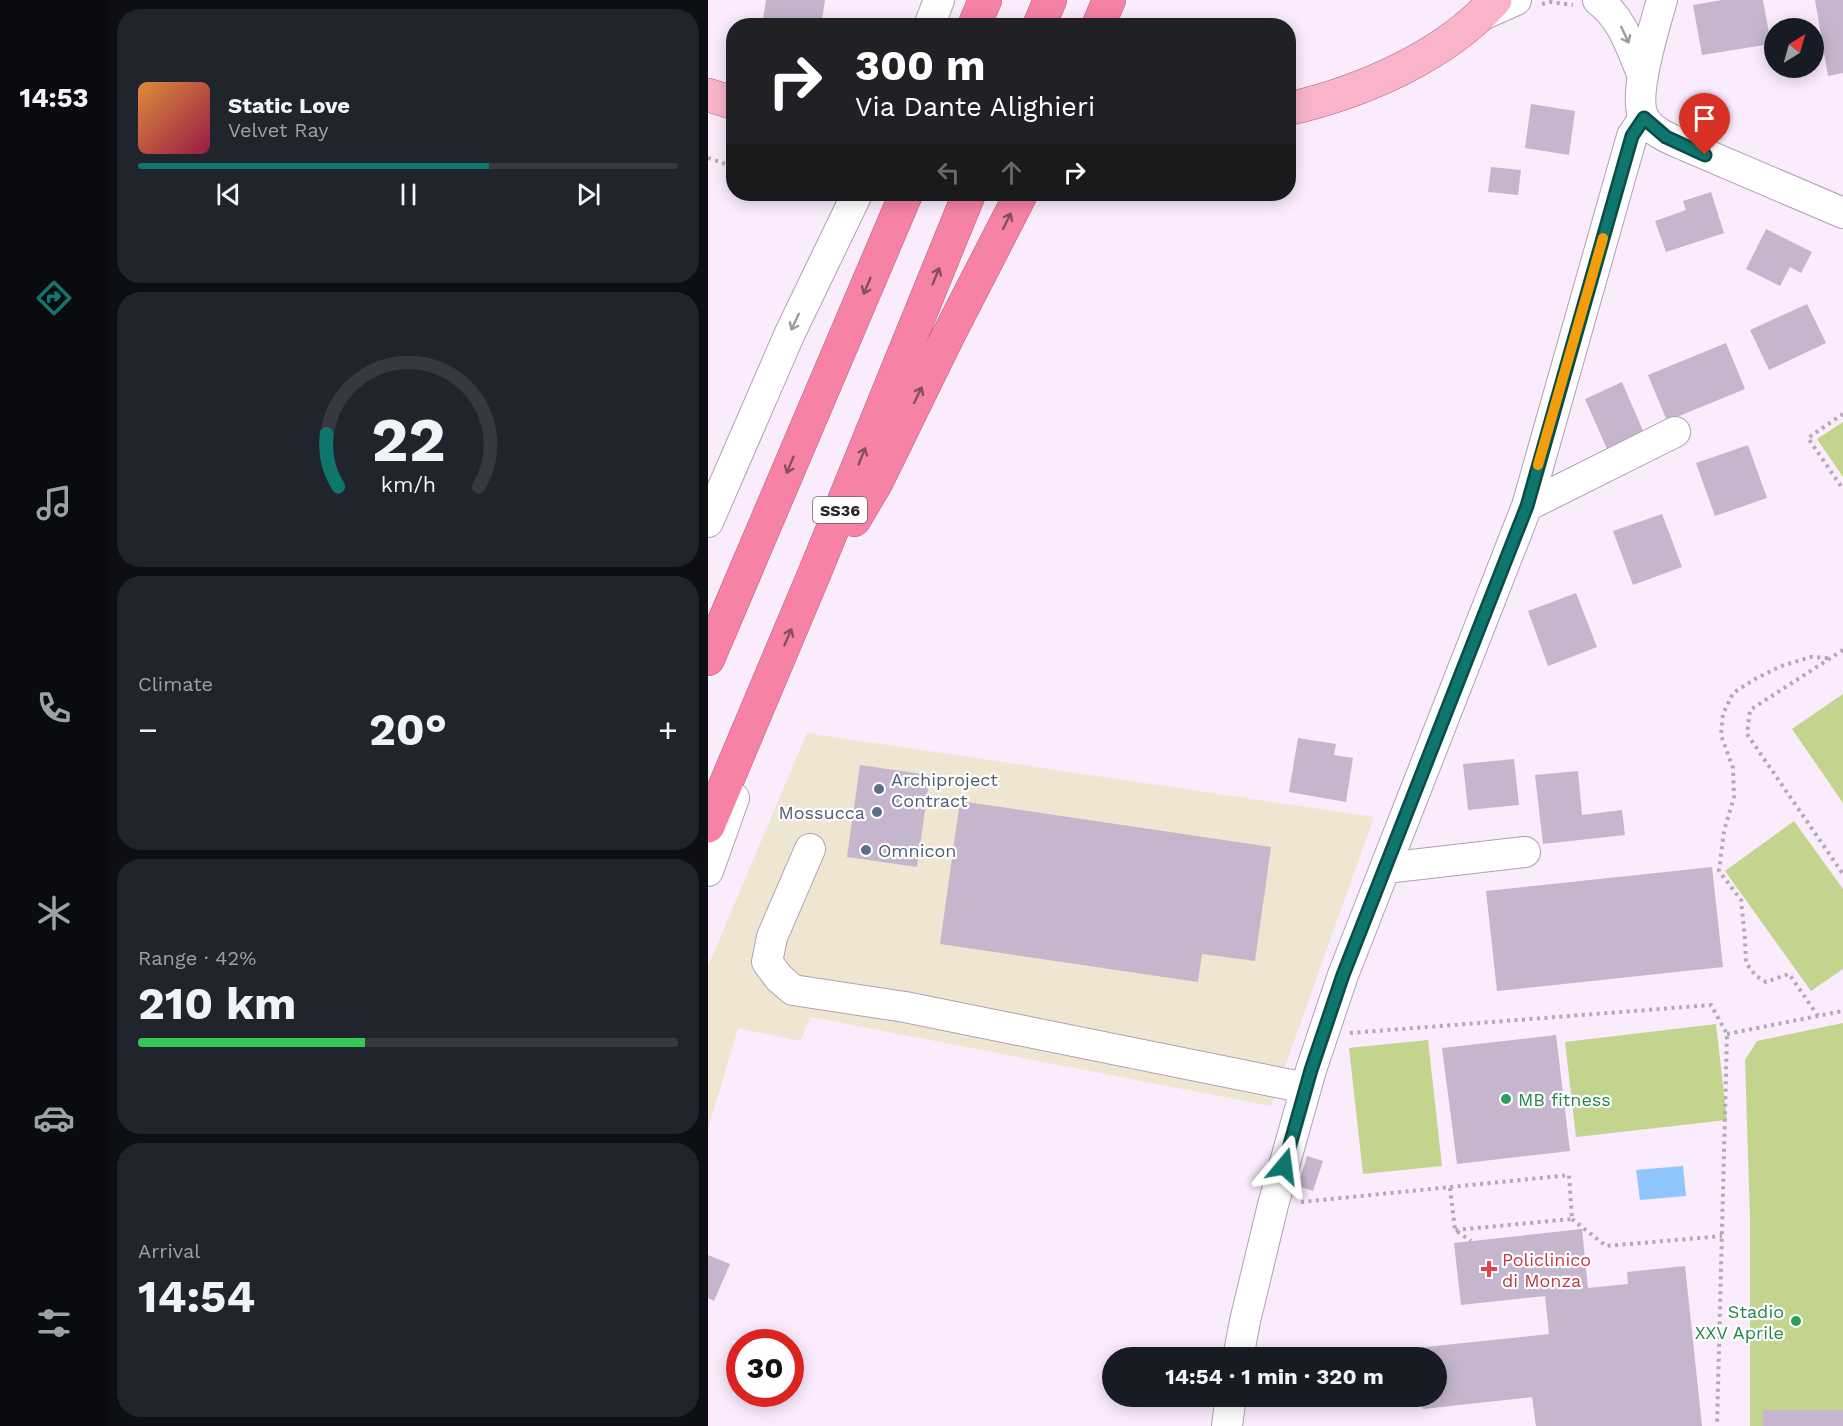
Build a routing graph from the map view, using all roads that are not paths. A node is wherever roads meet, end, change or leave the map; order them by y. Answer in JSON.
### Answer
{"nodes":[{"id":1,"x":939,"y":0,"type":"edge"},
{"id":2,"x":986,"y":0,"type":"edge"},
{"id":3,"x":1050,"y":0,"type":"edge"},
{"id":4,"x":1109,"y":0,"type":"edge"},
{"id":5,"x":1662,"y":0,"type":"edge"},
{"id":6,"x":1528,"y":2,"type":"edge"},
{"id":7,"x":1590,"y":5,"type":"edge"},
{"id":8,"x":1488,"y":8,"type":"edge"},
{"id":9,"x":932,"y":18,"type":"edge"},
{"id":10,"x":978,"y":18,"type":"edge"},
{"id":11,"x":1042,"y":18,"type":"edge"},
{"id":12,"x":1101,"y":18,"type":"edge"},
{"id":13,"x":1643,"y":76,"type":"junction"},
{"id":14,"x":708,"y":94,"type":"edge"},
{"id":15,"x":726,"y":100,"type":"edge"},
{"id":16,"x":1296,"y":107,"type":"edge"},
{"id":17,"x":1644,"y":118,"type":"junction"},
{"id":18,"x":854,"y":201,"type":"edge"},
{"id":19,"x":903,"y":201,"type":"edge"},
{"id":20,"x":966,"y":201,"type":"edge"},
{"id":21,"x":1016,"y":201,"type":"edge"},
{"id":22,"x":1843,"y":213,"type":"edge"},
{"id":23,"x":1675,"y":432,"type":"dead end"},
{"id":24,"x":1527,"y":506,"type":"junction"},
{"id":25,"x":708,"y":522,"type":"edge"},
{"id":26,"x":815,"y":572,"type":"junction"},
{"id":27,"x":708,"y":659,"type":"edge"},
{"id":28,"x":773,"y":672,"type":"junction"},
{"id":29,"x":708,"y":826,"type":"edge"},
{"id":30,"x":810,"y":849,"type":"dead end"},
{"id":31,"x":1525,"y":852,"type":"dead end"},
{"id":32,"x":1386,"y":868,"type":"junction"},
{"id":33,"x":708,"y":872,"type":"edge"},
{"id":34,"x":1306,"y":1088,"type":"junction"},
{"id":35,"x":1240,"y":1347,"type":"edge"},
{"id":36,"x":1230,"y":1407,"type":"edge"},
{"id":37,"x":1227,"y":1426,"type":"edge"}],
"edges":[{"from":1,"to":9,"type":"street"},
{"from":2,"to":10,"type":"highway"},
{"from":3,"to":11,"type":"highway"},
{"from":4,"to":12,"type":"highway"},
{"from":5,"to":13,"type":"street"},
{"from":6,"to":8,"type":"street"},
{"from":7,"to":13,"type":"street","one_way":true},
{"from":8,"to":16,"type":"main road"},
{"from":13,"to":17,"type":"street"},
{"from":14,"to":15,"type":"main road"},
{"from":17,"to":22,"type":"street"},
{"from":17,"to":24,"type":"street"},
{"from":18,"to":25,"type":"street","one_way":true},
{"from":19,"to":27,"type":"highway","one_way":true},
{"from":26,"to":20,"type":"highway","number":"SS36","one_way":true},
{"from":26,"to":21,"type":"highway","one_way":true},
{"from":23,"to":24,"type":"street"},
{"from":24,"to":32,"type":"street"},
{"from":28,"to":26,"type":"highway","number":"SS36","one_way":true},
{"from":28,"to":29,"type":"highway","number":"SS36"},
{"from":28,"to":33,"type":"street"},
{"from":30,"to":34,"type":"street"},
{"from":31,"to":32,"type":"street"},
{"from":32,"to":34,"type":"street"},
{"from":34,"to":35,"type":"street"},
{"from":36,"to":37,"type":"street"}]}
